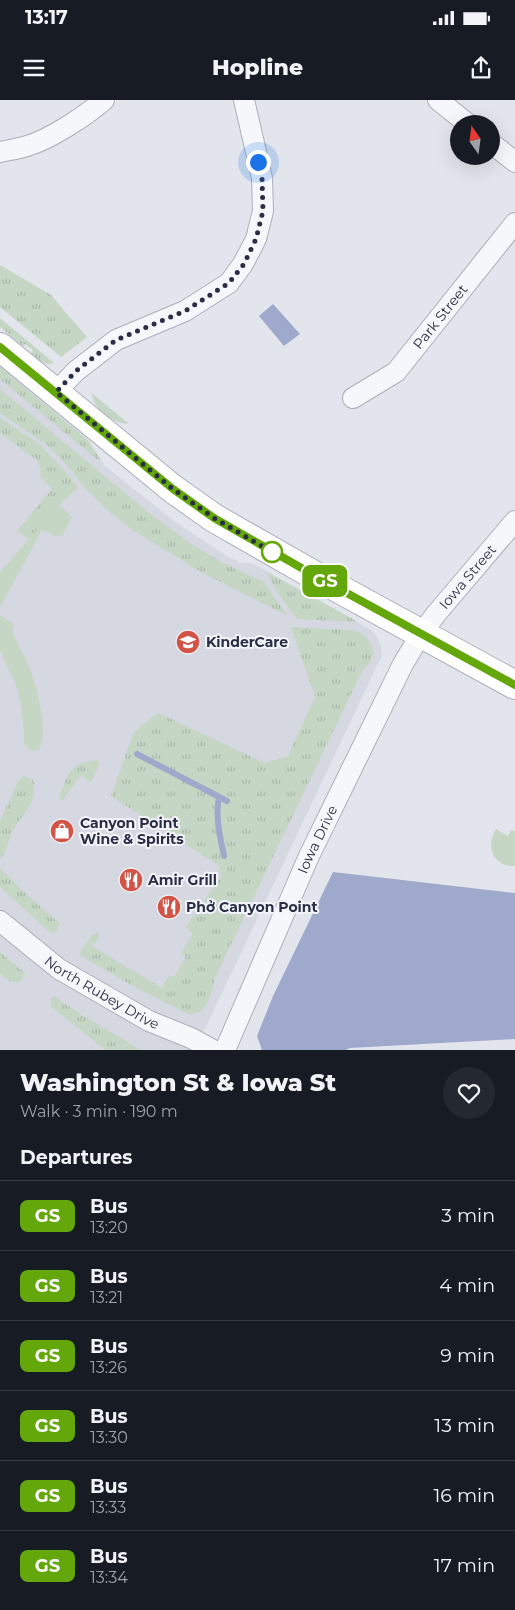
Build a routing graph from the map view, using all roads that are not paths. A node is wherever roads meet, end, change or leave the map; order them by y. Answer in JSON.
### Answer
{"nodes":[{"id":1,"x":104,"y":100,"type":"edge"},
{"id":2,"x":244,"y":100,"type":"edge"},
{"id":3,"x":438,"y":100,"type":"edge"},
{"id":4,"x":457,"y":115,"type":"edge"},
{"id":5,"x":500,"y":150,"type":"edge"},
{"id":6,"x":0,"y":152,"type":"edge"},
{"id":7,"x":515,"y":162,"type":"edge"},
{"id":8,"x":515,"y":223,"type":"edge"},
{"id":9,"x":0,"y":347,"type":"edge"},
{"id":10,"x":56,"y":392,"type":"junction"},
{"id":11,"x":353,"y":398,"type":"dead end"},
{"id":12,"x":515,"y":521,"type":"edge"},
{"id":13,"x":420,"y":634,"type":"junction"},
{"id":14,"x":515,"y":685,"type":"edge"},
{"id":15,"x":0,"y":921,"type":"edge"},
{"id":16,"x":213,"y":1050,"type":"edge"},
{"id":17,"x":226,"y":1050,"type":"edge"}],
"edges":[{"from":1,"to":6,"type":"street"},
{"from":2,"to":10,"type":"street"},
{"from":3,"to":4,"type":"street"},
{"from":5,"to":7,"type":"street"},
{"from":8,"to":11,"type":"street","name":"Park Street"},
{"from":9,"to":10,"type":"street"},
{"from":10,"to":13,"type":"street"},
{"from":12,"to":13,"type":"street","name":"Iowa Street"},
{"from":13,"to":14,"type":"street"},
{"from":13,"to":17,"type":"street","name":"Iowa Drive"},
{"from":15,"to":16,"type":"street","name":"North Rubey Drive"}]}
